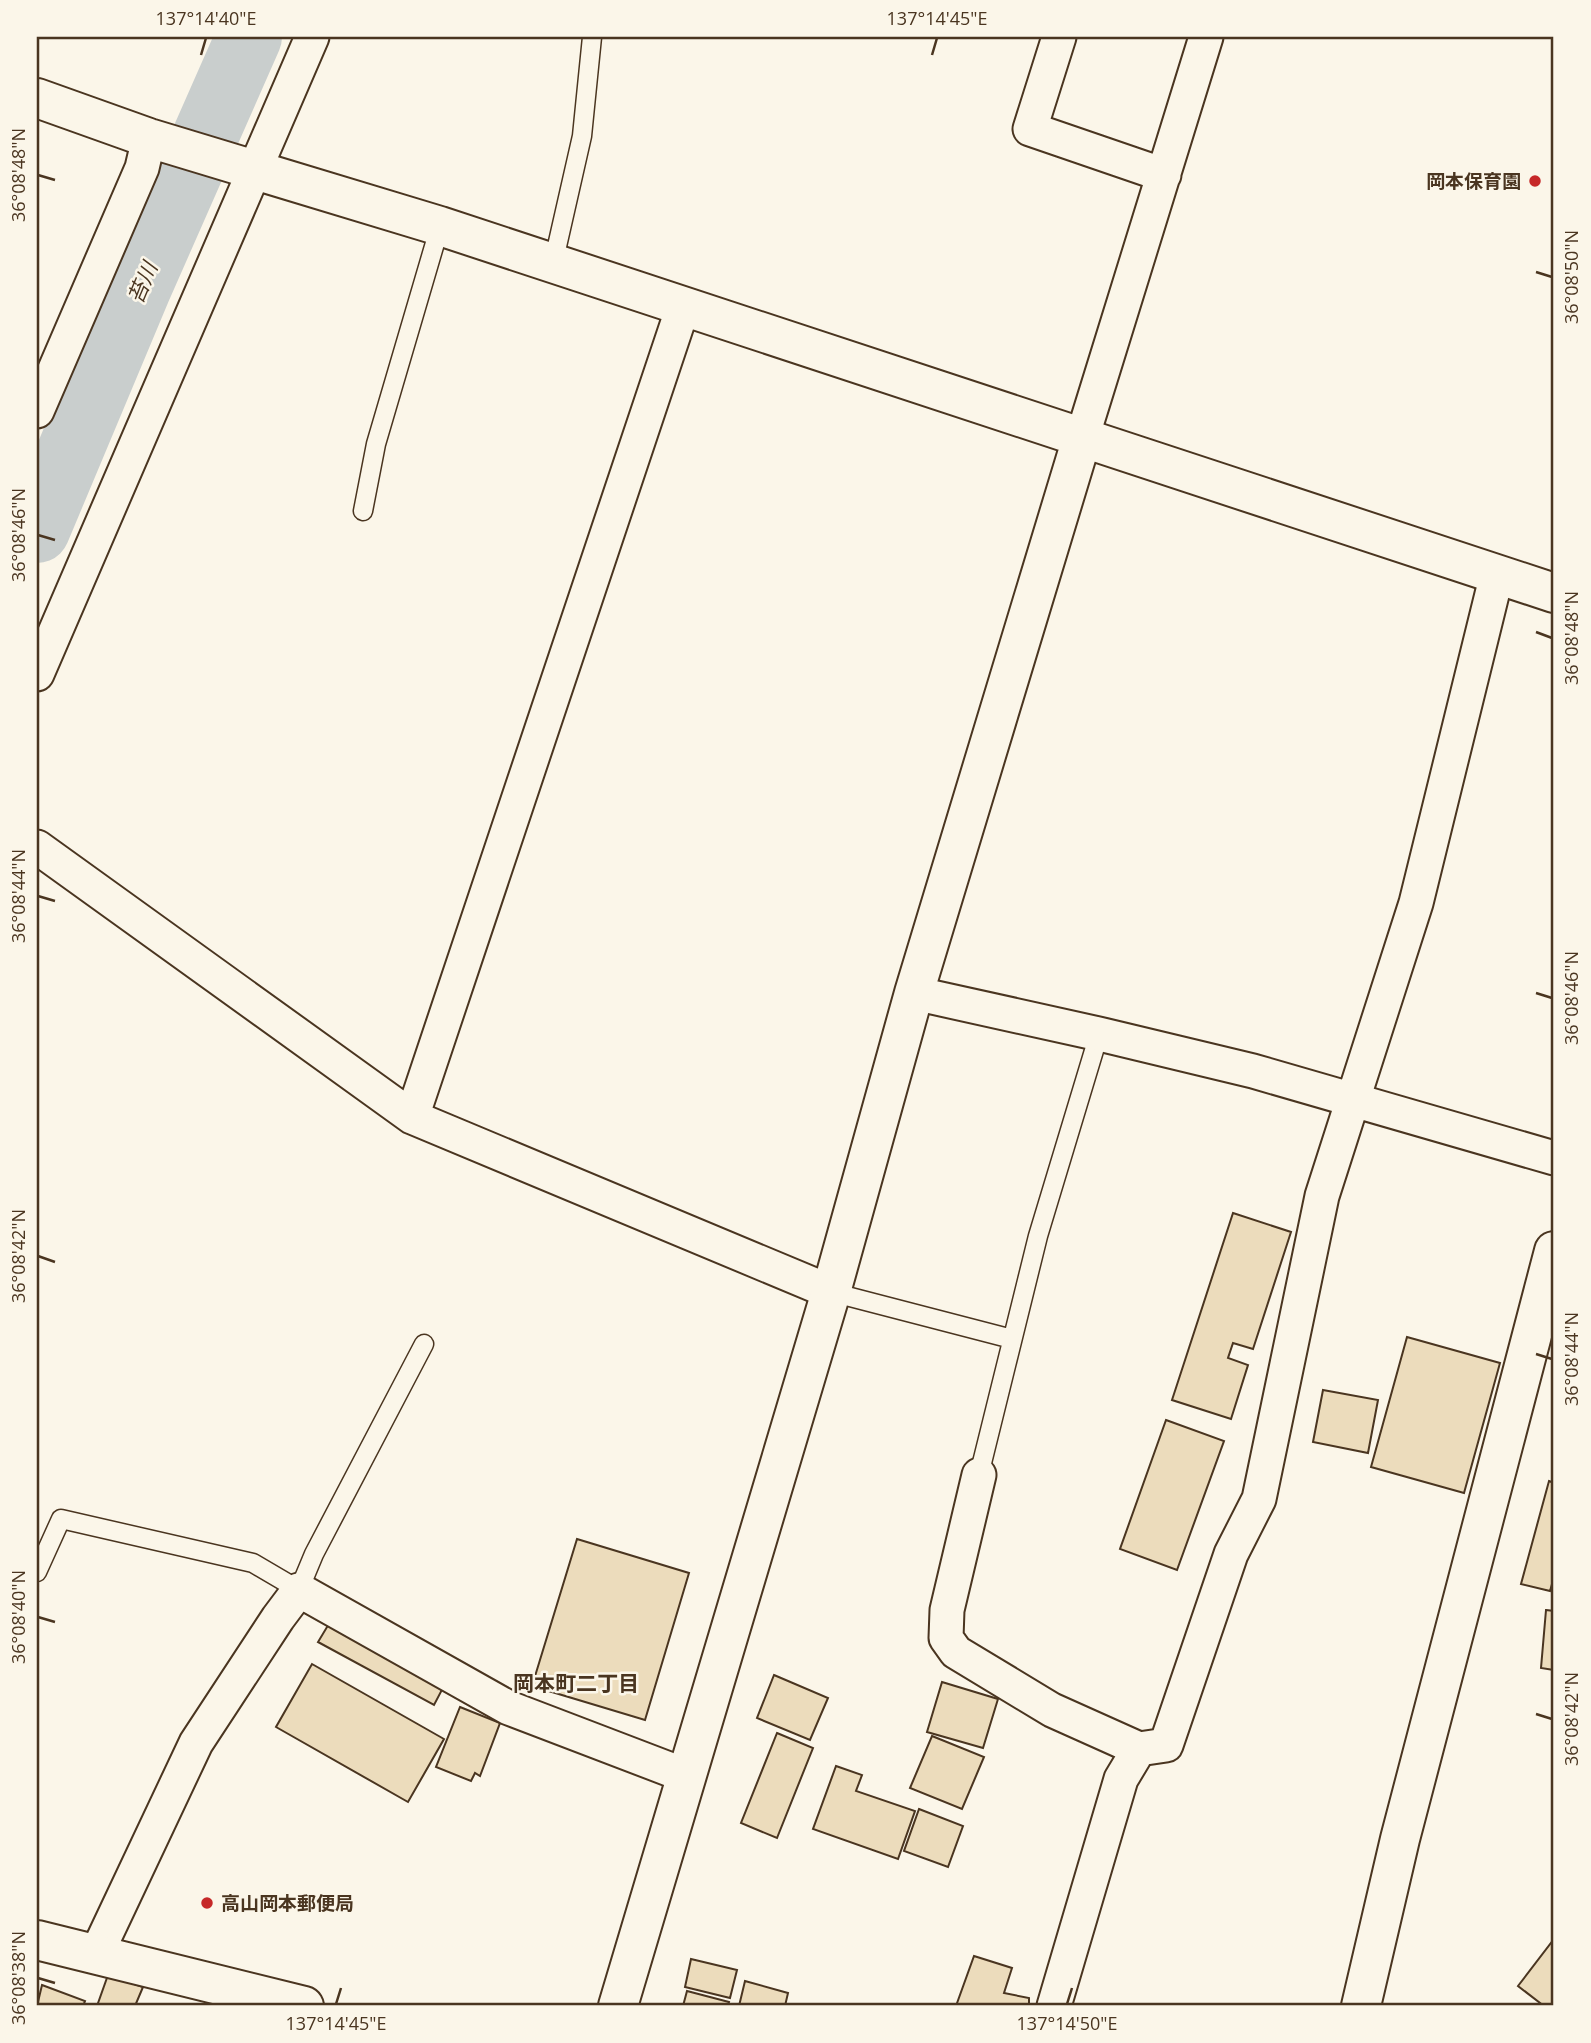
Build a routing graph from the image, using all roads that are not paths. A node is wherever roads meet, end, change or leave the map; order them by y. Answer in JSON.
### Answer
{"nodes":[{"id":1,"x":312,"y":37,"type":"edge"},
{"id":2,"x":592,"y":37,"type":"edge"},
{"id":3,"x":1059,"y":37,"type":"edge"},
{"id":4,"x":1206,"y":37,"type":"edge"},
{"id":5,"x":37,"y":98,"type":"edge"},
{"id":6,"x":157,"y":141,"type":"junction"},
{"id":7,"x":244,"y":168,"type":"junction"},
{"id":8,"x":1164,"y":175,"type":"junction"},
{"id":9,"x":440,"y":226,"type":"junction"},
{"id":10,"x":553,"y":264,"type":"junction"},
{"id":11,"x":683,"y":307,"type":"junction"},
{"id":12,"x":37,"y":411,"type":"edge"},
{"id":13,"x":1082,"y":439,"type":"junction"},
{"id":14,"x":363,"y":511,"type":"dead end"},
{"id":15,"x":1497,"y":574,"type":"junction"},
{"id":16,"x":1554,"y":593,"type":"edge"},
{"id":17,"x":37,"y":674,"type":"edge"},
{"id":18,"x":37,"y":847,"type":"edge"},
{"id":19,"x":914,"y":993,"type":"junction"},
{"id":20,"x":1099,"y":1034,"type":"junction"},
{"id":21,"x":1353,"y":1098,"type":"junction"},
{"id":22,"x":412,"y":1117,"type":"junction"},
{"id":23,"x":1554,"y":1158,"type":"edge"},
{"id":24,"x":1554,"y":1251,"type":"edge"},
{"id":25,"x":831,"y":1292,"type":"junction"},
{"id":26,"x":1012,"y":1339,"type":"junction"},
{"id":27,"x":424,"y":1345,"type":"dead end"},
{"id":28,"x":979,"y":1475,"type":"joint"},
{"id":29,"x":37,"y":1573,"type":"edge"},
{"id":30,"x":299,"y":1590,"type":"junction"},
{"id":31,"x":1139,"y":1749,"type":"junction"},
{"id":32,"x":687,"y":1776,"type":"junction"},
{"id":33,"x":37,"y":1940,"type":"edge"},
{"id":34,"x":96,"y":1955,"type":"junction"},
{"id":35,"x":304,"y":2006,"type":"edge"},
{"id":36,"x":618,"y":2006,"type":"edge"},
{"id":37,"x":1054,"y":2006,"type":"edge"},
{"id":38,"x":1361,"y":2006,"type":"edge"}],
"edges":[{"from":1,"to":7,"type":"street"},
{"from":2,"to":10,"type":"lane"},
{"from":3,"to":8,"type":"street"},
{"from":4,"to":8,"type":"street"},
{"from":5,"to":6,"type":"street"},
{"from":6,"to":7,"type":"street"},
{"from":6,"to":12,"type":"street"},
{"from":7,"to":9,"type":"street"},
{"from":7,"to":17,"type":"street"},
{"from":8,"to":13,"type":"street"},
{"from":9,"to":10,"type":"street"},
{"from":9,"to":14,"type":"lane"},
{"from":10,"to":11,"type":"street"},
{"from":11,"to":13,"type":"street"},
{"from":11,"to":22,"type":"street"},
{"from":13,"to":15,"type":"street"},
{"from":13,"to":19,"type":"street"},
{"from":15,"to":16,"type":"street"},
{"from":15,"to":21,"type":"street"},
{"from":18,"to":22,"type":"street"},
{"from":19,"to":20,"type":"street"},
{"from":19,"to":25,"type":"street"},
{"from":20,"to":21,"type":"street"},
{"from":20,"to":26,"type":"lane"},
{"from":21,"to":23,"type":"street"},
{"from":21,"to":31,"type":"street"},
{"from":22,"to":25,"type":"street"},
{"from":24,"to":38,"type":"street"},
{"from":25,"to":26,"type":"lane"},
{"from":25,"to":32,"type":"street"},
{"from":26,"to":28,"type":"lane"},
{"from":27,"to":30,"type":"lane"},
{"from":28,"to":31,"type":"street"},
{"from":29,"to":30,"type":"lane"},
{"from":30,"to":32,"type":"street"},
{"from":30,"to":34,"type":"street"},
{"from":31,"to":37,"type":"street"},
{"from":32,"to":36,"type":"street"},
{"from":33,"to":34,"type":"street"},
{"from":34,"to":35,"type":"street"}]}
